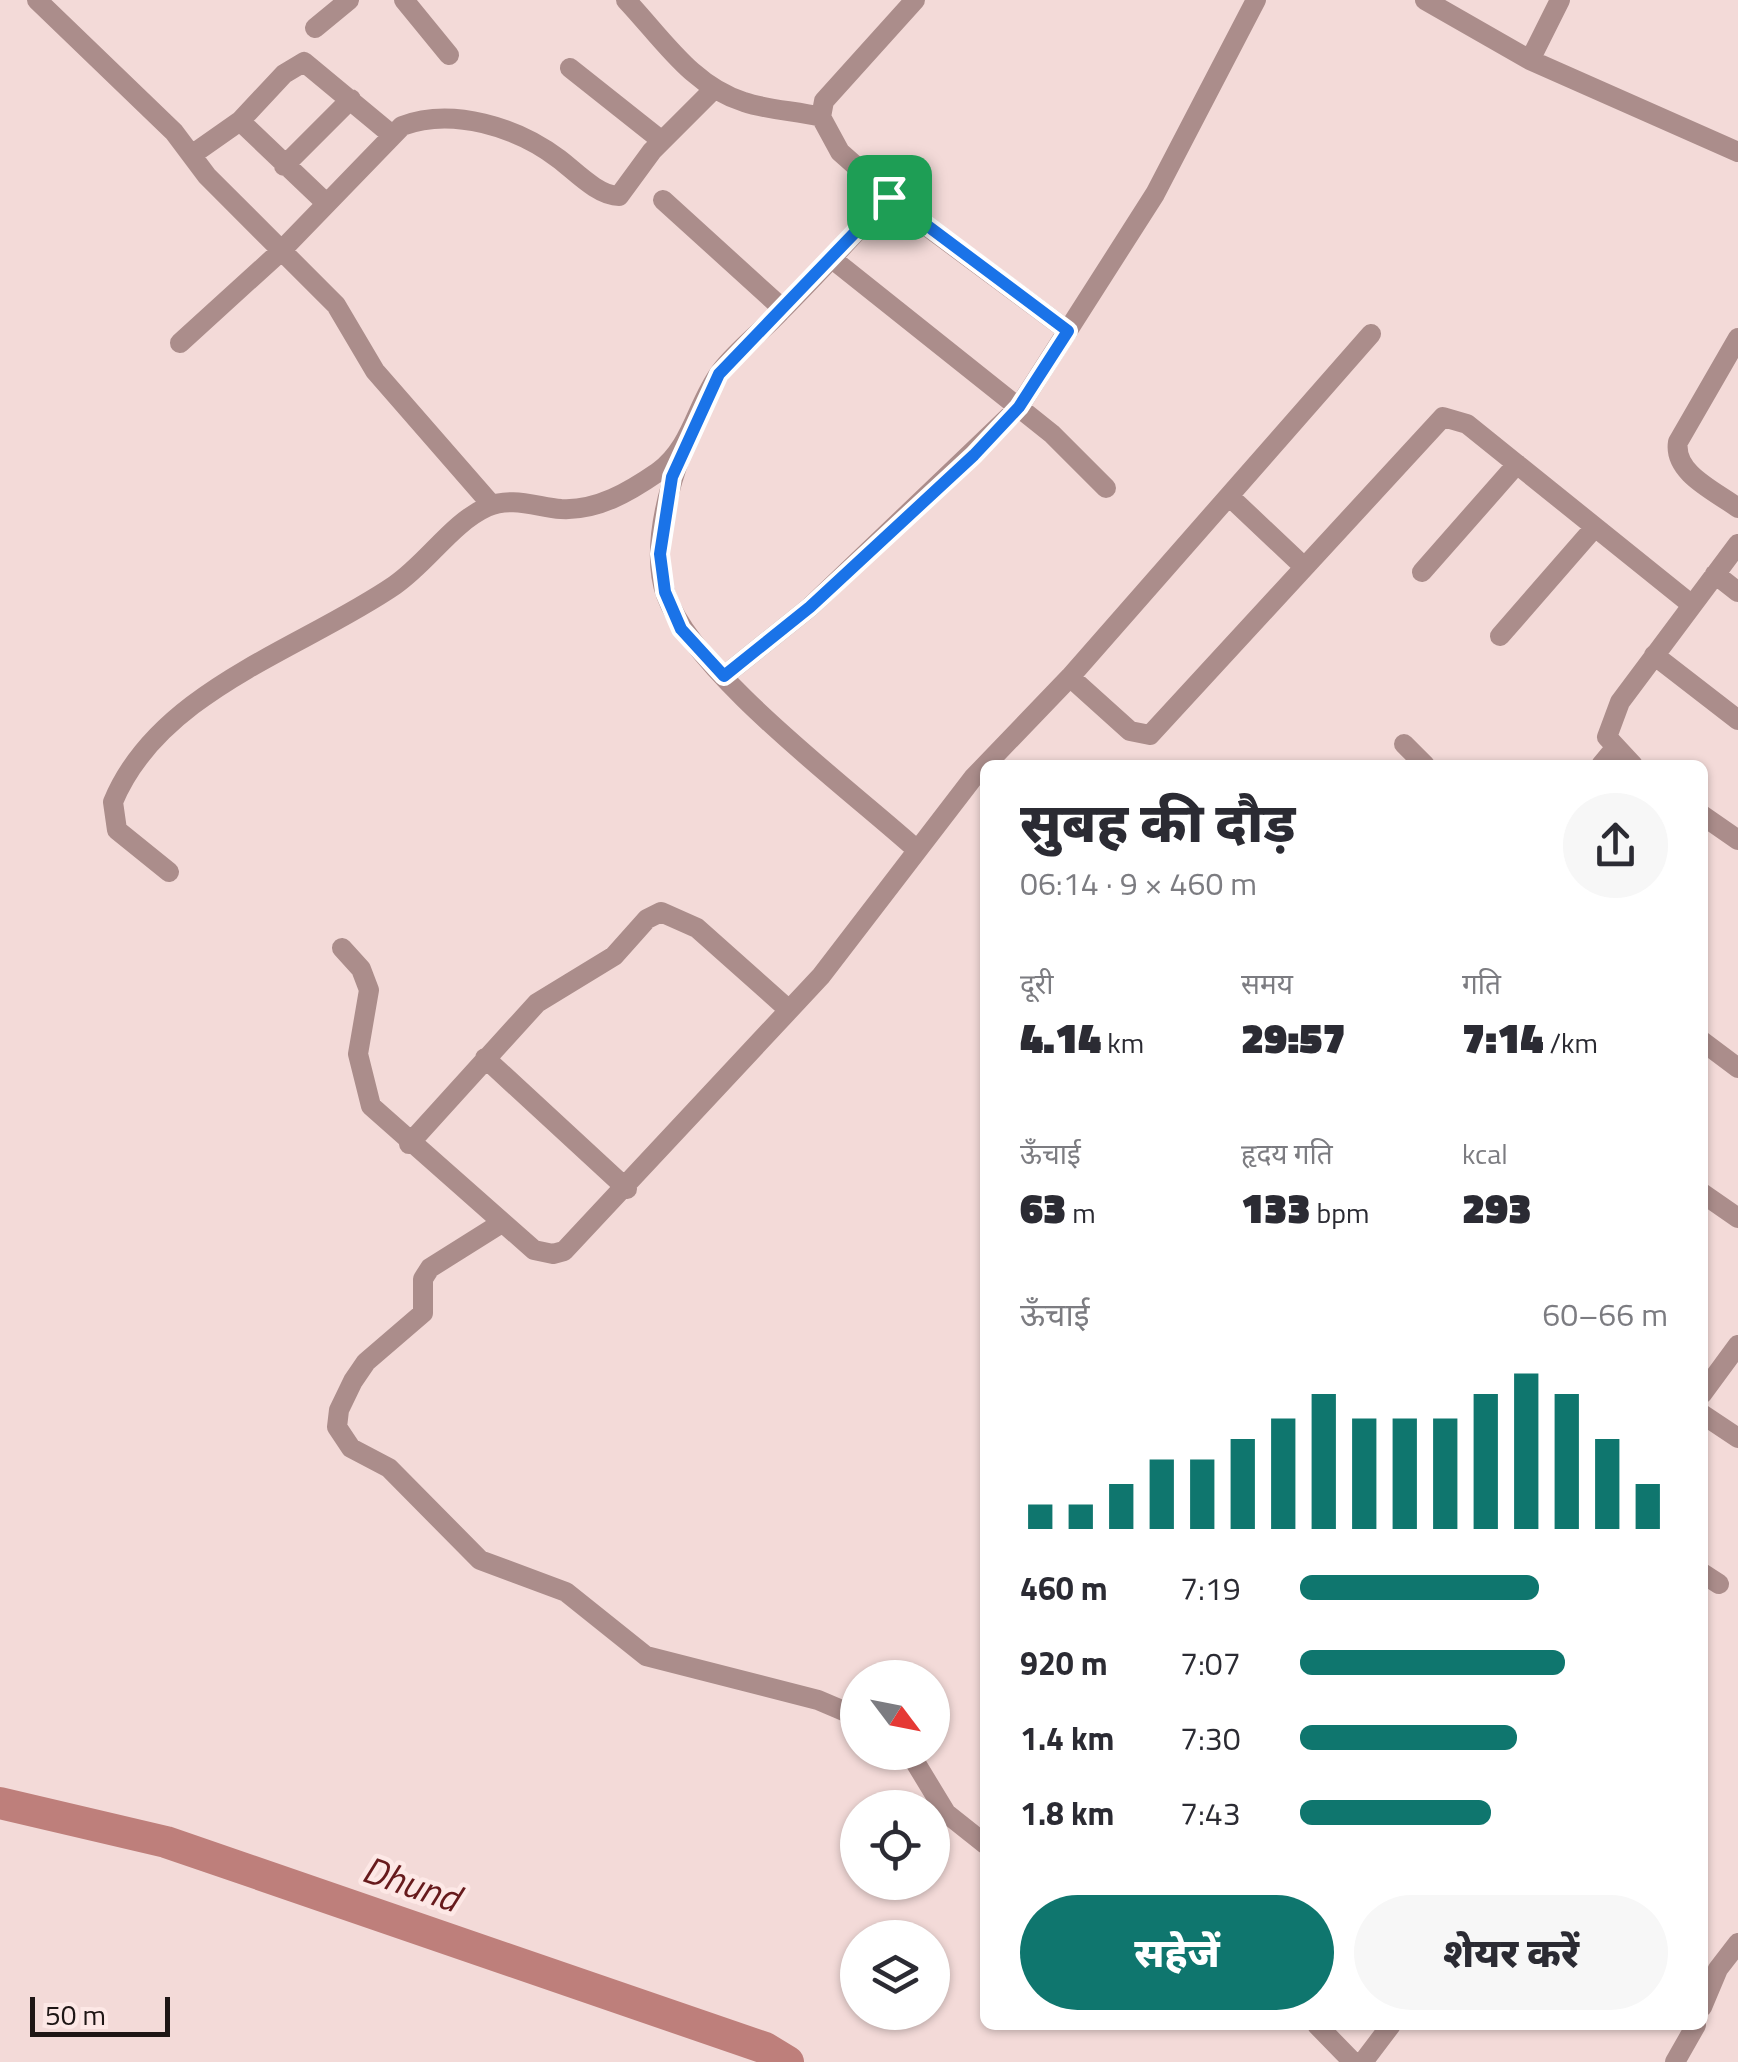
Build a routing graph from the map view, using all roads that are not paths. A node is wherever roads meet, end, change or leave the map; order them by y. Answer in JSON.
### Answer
{"nodes":[{"id":1,"x":37,"y":0,"type":"edge"},
{"id":2,"x":348,"y":0,"type":"edge"},
{"id":3,"x":404,"y":0,"type":"edge"},
{"id":4,"x":626,"y":0,"type":"edge"},
{"id":5,"x":915,"y":0,"type":"edge"},
{"id":6,"x":1256,"y":0,"type":"edge"},
{"id":7,"x":1426,"y":0,"type":"edge"},
{"id":8,"x":1560,"y":0,"type":"edge"},
{"id":9,"x":315,"y":28,"type":"dead end"},
{"id":10,"x":449,"y":55,"type":"dead end"},
{"id":11,"x":1530,"y":60,"type":"junction"},
{"id":12,"x":570,"y":68,"type":"dead end"},
{"id":13,"x":713,"y":90,"type":"junction"},
{"id":14,"x":351,"y":99,"type":"junction"},
{"id":15,"x":821,"y":117,"type":"junction"},
{"id":16,"x":240,"y":120,"type":"junction"},
{"id":17,"x":392,"y":135,"type":"junction"},
{"id":18,"x":662,"y":141,"type":"junction"},
{"id":19,"x":1738,"y":152,"type":"edge"},
{"id":20,"x":194,"y":154,"type":"junction"},
{"id":21,"x":284,"y":166,"type":"junction"},
{"id":22,"x":889,"y":197,"type":"junction"},
{"id":23,"x":663,"y":200,"type":"dead end"},
{"id":24,"x":326,"y":202,"type":"junction"},
{"id":25,"x":280,"y":252,"type":"junction"},
{"id":26,"x":831,"y":258,"type":"junction"},
{"id":27,"x":783,"y":309,"type":"junction"},
{"id":28,"x":1068,"y":331,"type":"junction"},
{"id":29,"x":1371,"y":334,"type":"dead end"},
{"id":30,"x":1738,"y":338,"type":"edge"},
{"id":31,"x":180,"y":344,"type":"dead end"},
{"id":32,"x":1019,"y":407,"type":"junction"},
{"id":33,"x":684,"y":446,"type":"junction"},
{"id":34,"x":1517,"y":464,"type":"junction"},
{"id":35,"x":1106,"y":488,"type":"dead end"},
{"id":36,"x":1230,"y":498,"type":"junction"},
{"id":37,"x":491,"y":504,"type":"junction"},
{"id":38,"x":1738,"y":508,"type":"edge"},
{"id":39,"x":1595,"y":527,"type":"junction"},
{"id":40,"x":1738,"y":544,"type":"edge"},
{"id":41,"x":1302,"y":565,"type":"junction"},
{"id":42,"x":1422,"y":572,"type":"dead end"},
{"id":43,"x":1715,"y":574,"type":"junction"},
{"id":44,"x":1738,"y":592,"type":"edge"},
{"id":45,"x":1692,"y":605,"type":"junction"},
{"id":46,"x":1500,"y":636,"type":"dead end"},
{"id":47,"x":1654,"y":655,"type":"junction"},
{"id":48,"x":724,"y":676,"type":"junction"},
{"id":49,"x":1070,"y":677,"type":"junction"},
{"id":50,"x":1738,"y":720,"type":"edge"},
{"id":51,"x":1404,"y":744,"type":"dead end"},
{"id":52,"x":1615,"y":748,"type":"junction"},
{"id":53,"x":998,"y":750,"type":"junction"},
{"id":54,"x":990,"y":760,"type":"edge"},
{"id":55,"x":1009,"y":760,"type":"edge"},
{"id":56,"x":1420,"y":760,"type":"edge"},
{"id":57,"x":1606,"y":760,"type":"edge"},
{"id":58,"x":1628,"y":760,"type":"edge"},
{"id":59,"x":980,"y":772,"type":"edge"},
{"id":60,"x":1708,"y":819,"type":"edge"},
{"id":61,"x":1738,"y":840,"type":"edge"},
{"id":62,"x":917,"y":850,"type":"junction"},
{"id":63,"x":169,"y":872,"type":"dead end"},
{"id":64,"x":342,"y":948,"type":"dead end"},
{"id":65,"x":789,"y":1010,"type":"junction"},
{"id":66,"x":1708,"y":1045,"type":"edge"},
{"id":67,"x":485,"y":1058,"type":"junction"},
{"id":68,"x":1738,"y":1068,"type":"edge"},
{"id":69,"x":409,"y":1144,"type":"junction"},
{"id":70,"x":626,"y":1189,"type":"junction"},
{"id":71,"x":1708,"y":1197,"type":"edge"},
{"id":72,"x":1737,"y":1214,"type":"edge"},
{"id":73,"x":500,"y":1224,"type":"junction"},
{"id":74,"x":1737,"y":1348,"type":"edge"},
{"id":75,"x":1708,"y":1386,"type":"edge"},
{"id":76,"x":1708,"y":1418,"type":"edge"},
{"id":77,"x":1738,"y":1438,"type":"edge"},
{"id":78,"x":840,"y":1709,"type":"edge"},
{"id":79,"x":920,"y":1770,"type":"edge"},
{"id":80,"x":980,"y":1840,"type":"edge"},
{"id":81,"x":1738,"y":1943,"type":"edge"},
{"id":82,"x":1708,"y":1993,"type":"edge"},
{"id":83,"x":1322,"y":2030,"type":"edge"},
{"id":84,"x":1387,"y":2030,"type":"edge"},
{"id":85,"x":1693,"y":2030,"type":"edge"},
{"id":86,"x":1354,"y":2062,"type":"edge"},
{"id":87,"x":1364,"y":2062,"type":"edge"},
{"id":88,"x":1675,"y":2062,"type":"edge"}],
"edges":[{"from":1,"to":20,"type":"street"},
{"from":2,"to":9,"type":"street"},
{"from":3,"to":10,"type":"street"},
{"from":4,"to":13,"type":"street"},
{"from":5,"to":15,"type":"street"},
{"from":6,"to":28,"type":"street"},
{"from":7,"to":11,"type":"street"},
{"from":8,"to":11,"type":"street"},
{"from":11,"to":19,"type":"street"},
{"from":12,"to":18,"type":"street"},
{"from":13,"to":15,"type":"street"},
{"from":13,"to":18,"type":"street"},
{"from":14,"to":16,"type":"street"},
{"from":14,"to":17,"type":"street"},
{"from":14,"to":21,"type":"street"},
{"from":15,"to":22,"type":"street"},
{"from":16,"to":20,"type":"street"},
{"from":16,"to":21,"type":"street"},
{"from":17,"to":18,"type":"street"},
{"from":17,"to":24,"type":"street"},
{"from":20,"to":25,"type":"street"},
{"from":21,"to":24,"type":"street"},
{"from":22,"to":26,"type":"street"},
{"from":22,"to":28,"type":"street"},
{"from":23,"to":27,"type":"street"},
{"from":24,"to":25,"type":"street"},
{"from":25,"to":31,"type":"street"},
{"from":25,"to":37,"type":"street"},
{"from":26,"to":27,"type":"street"},
{"from":26,"to":32,"type":"street"},
{"from":27,"to":33,"type":"street"},
{"from":28,"to":32,"type":"street"},
{"from":29,"to":36,"type":"street"},
{"from":30,"to":38,"type":"street"},
{"from":32,"to":35,"type":"street"},
{"from":32,"to":48,"type":"street"},
{"from":33,"to":37,"type":"street"},
{"from":33,"to":48,"type":"street"},
{"from":34,"to":39,"type":"street"},
{"from":34,"to":41,"type":"street"},
{"from":34,"to":42,"type":"street"},
{"from":36,"to":41,"type":"street"},
{"from":36,"to":49,"type":"street"},
{"from":37,"to":63,"type":"street"},
{"from":39,"to":45,"type":"street"},
{"from":39,"to":46,"type":"street"},
{"from":40,"to":43,"type":"street"},
{"from":41,"to":49,"type":"street"},
{"from":43,"to":44,"type":"street"},
{"from":43,"to":45,"type":"street"},
{"from":45,"to":47,"type":"street"},
{"from":47,"to":50,"type":"street"},
{"from":47,"to":52,"type":"street"},
{"from":48,"to":62,"type":"street"},
{"from":49,"to":53,"type":"street"},
{"from":51,"to":56,"type":"street"},
{"from":52,"to":57,"type":"street"},
{"from":52,"to":58,"type":"street"},
{"from":53,"to":54,"type":"street"},
{"from":53,"to":55,"type":"street"},
{"from":59,"to":62,"type":"street"},
{"from":60,"to":61,"type":"street"},
{"from":62,"to":65,"type":"street"},
{"from":64,"to":69,"type":"street"},
{"from":65,"to":67,"type":"street"},
{"from":65,"to":70,"type":"street"},
{"from":66,"to":68,"type":"street"},
{"from":67,"to":69,"type":"street"},
{"from":67,"to":70,"type":"street"},
{"from":69,"to":73,"type":"street"},
{"from":70,"to":73,"type":"street"},
{"from":71,"to":72,"type":"street"},
{"from":73,"to":78,"type":"street"},
{"from":74,"to":75,"type":"street"},
{"from":76,"to":77,"type":"street"},
{"from":79,"to":80,"type":"street"},
{"from":81,"to":82,"type":"street"},
{"from":83,"to":86,"type":"street"},
{"from":84,"to":87,"type":"street"},
{"from":85,"to":88,"type":"street"}]}
